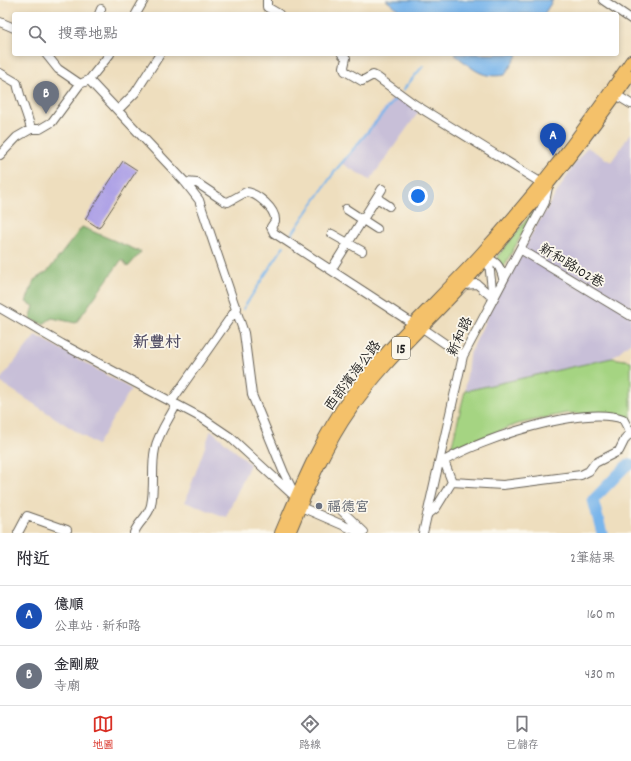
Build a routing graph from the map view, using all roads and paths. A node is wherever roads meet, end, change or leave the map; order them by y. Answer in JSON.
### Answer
{"nodes":[{"id":1,"x":144,"y":0,"type":"edge"},
{"id":2,"x":268,"y":0,"type":"edge"},
{"id":3,"x":603,"y":0,"type":"edge"},
{"id":4,"x":137,"y":12,"type":"edge"},
{"id":5,"x":276,"y":12,"type":"edge"},
{"id":6,"x":631,"y":19,"type":"edge"},
{"id":7,"x":3,"y":23,"type":"edge"},
{"id":8,"x":0,"y":32,"type":"edge"},
{"id":9,"x":48,"y":56,"type":"edge"},
{"id":10,"x":108,"y":56,"type":"edge"},
{"id":11,"x":159,"y":56,"type":"edge"},
{"id":12,"x":344,"y":56,"type":"edge"},
{"id":13,"x":631,"y":60,"type":"edge"},
{"id":14,"x":0,"y":73,"type":"edge"},
{"id":15,"x":631,"y":76,"type":"edge"},
{"id":16,"x":89,"y":80,"type":"junction"},
{"id":17,"x":80,"y":84,"type":"junction"},
{"id":18,"x":614,"y":93,"type":"junction"},
{"id":19,"x":631,"y":104,"type":"edge"},
{"id":20,"x":118,"y":110,"type":"junction"},
{"id":21,"x":31,"y":129,"type":"junction"},
{"id":22,"x":0,"y":155,"type":"edge"},
{"id":23,"x":185,"y":182,"type":"junction"},
{"id":24,"x":544,"y":185,"type":"junction"},
{"id":25,"x":382,"y":189,"type":"dead end"},
{"id":26,"x":377,"y":198,"type":"junction"},
{"id":27,"x":390,"y":206,"type":"dead end"},
{"id":28,"x":346,"y":209,"type":"dead end"},
{"id":29,"x":363,"y":219,"type":"junction"},
{"id":30,"x":377,"y":229,"type":"dead end"},
{"id":31,"x":332,"y":234,"type":"dead end"},
{"id":32,"x":349,"y":242,"type":"junction"},
{"id":33,"x":520,"y":249,"type":"junction"},
{"id":34,"x":362,"y":251,"type":"dead end"},
{"id":35,"x":483,"y":257,"type":"junction"},
{"id":36,"x":331,"y":270,"type":"junction"},
{"id":37,"x":503,"y":278,"type":"junction"},
{"id":38,"x":463,"y":285,"type":"junction"},
{"id":39,"x":493,"y":298,"type":"junction"},
{"id":40,"x":0,"y":308,"type":"edge"},
{"id":41,"x":237,"y":308,"type":"junction"},
{"id":42,"x":631,"y":316,"type":"edge"},
{"id":43,"x":417,"y":325,"type":"junction"},
{"id":44,"x":463,"y":356,"type":"junction"},
{"id":45,"x":173,"y":403,"type":"junction"},
{"id":46,"x":631,"y":434,"type":"edge"},
{"id":47,"x":441,"y":461,"type":"junction"},
{"id":48,"x":452,"y":482,"type":"junction"},
{"id":49,"x":296,"y":497,"type":"junction"},
{"id":50,"x":301,"y":507,"type":"junction"},
{"id":51,"x":342,"y":511,"type":"dead end"},
{"id":52,"x":427,"y":515,"type":"junction"},
{"id":53,"x":67,"y":530,"type":"dead end"},
{"id":54,"x":18,"y":533,"type":"edge"},
{"id":55,"x":134,"y":533,"type":"edge"},
{"id":56,"x":280,"y":533,"type":"edge"},
{"id":57,"x":290,"y":533,"type":"edge"},
{"id":58,"x":361,"y":533,"type":"edge"},
{"id":59,"x":365,"y":533,"type":"edge"},
{"id":60,"x":423,"y":533,"type":"edge"}],
"edges":[{"from":1,"to":4,"type":"street"},
{"from":2,"to":5,"type":"street"},
{"from":3,"to":6,"type":"street"},
{"from":7,"to":8,"type":"street"},
{"from":9,"to":17,"type":"street"},
{"from":10,"to":16,"type":"street"},
{"from":11,"to":20,"type":"street"},
{"from":12,"to":24,"type":"street"},
{"from":13,"to":18,"type":"main road","name":"新和路","number":"15"},
{"from":14,"to":21,"type":"street"},
{"from":15,"to":18,"type":"main road","name":"新和路","number":"15"},
{"from":16,"to":17,"type":"street"},
{"from":16,"to":20,"type":"street"},
{"from":17,"to":21,"type":"street"},
{"from":18,"to":19,"type":"street"},
{"from":18,"to":24,"type":"main road","name":"新和路","number":"15"},
{"from":20,"to":23,"type":"street"},
{"from":21,"to":22,"type":"street"},
{"from":23,"to":36,"type":"street"},
{"from":23,"to":41,"type":"street"},
{"from":24,"to":33,"type":"street","name":"新和路"},
{"from":24,"to":35,"type":"main road","name":"西部濱海公路","number":"15"},
{"from":24,"to":35,"type":"main road","name":"西部濱海公路","number":"15"},
{"from":25,"to":26,"type":"street"},
{"from":26,"to":27,"type":"street"},
{"from":26,"to":29,"type":"street"},
{"from":28,"to":29,"type":"street"},
{"from":29,"to":30,"type":"street"},
{"from":29,"to":32,"type":"street"},
{"from":31,"to":32,"type":"street"},
{"from":32,"to":34,"type":"street"},
{"from":32,"to":36,"type":"street"},
{"from":33,"to":37,"type":"street","name":"新和路"},
{"from":33,"to":42,"type":"street","name":"新和路102巷"},
{"from":35,"to":37,"type":"street"},
{"from":35,"to":38,"type":"main road","name":"西部濱海公路","number":"15"},
{"from":35,"to":39,"type":"street"},
{"from":35,"to":43,"type":"main road","name":"西部濱海公路","number":"15"},
{"from":36,"to":43,"type":"street"},
{"from":37,"to":39,"type":"street","name":"新和路"},
{"from":38,"to":39,"type":"street"},
{"from":38,"to":43,"type":"main road","name":"西部濱海公路","number":"15"},
{"from":39,"to":44,"type":"street","name":"新和路"},
{"from":40,"to":45,"type":"street"},
{"from":41,"to":45,"type":"street"},
{"from":41,"to":49,"type":"street"},
{"from":43,"to":44,"type":"street"},
{"from":43,"to":49,"type":"main road","name":"西部濱海公路","number":"15"},
{"from":43,"to":50,"type":"main road","name":"西部濱海公路","number":"15"},
{"from":44,"to":47,"type":"street","name":"新和路"},
{"from":45,"to":49,"type":"street"},
{"from":45,"to":55,"type":"street"},
{"from":46,"to":47,"type":"street"},
{"from":46,"to":48,"type":"street"},
{"from":47,"to":48,"type":"street"},
{"from":47,"to":52,"type":"street","name":"新和路"},
{"from":48,"to":52,"type":"street"},
{"from":49,"to":50,"type":"street"},
{"from":49,"to":56,"type":"main road","name":"西部濱海公路","number":"15"},
{"from":50,"to":57,"type":"main road","name":"西部濱海公路","number":"15"},
{"from":50,"to":58,"type":"street"},
{"from":51,"to":59,"type":"street"},
{"from":52,"to":60,"type":"street","name":"新和路"},
{"from":53,"to":54,"type":"street"}]}
